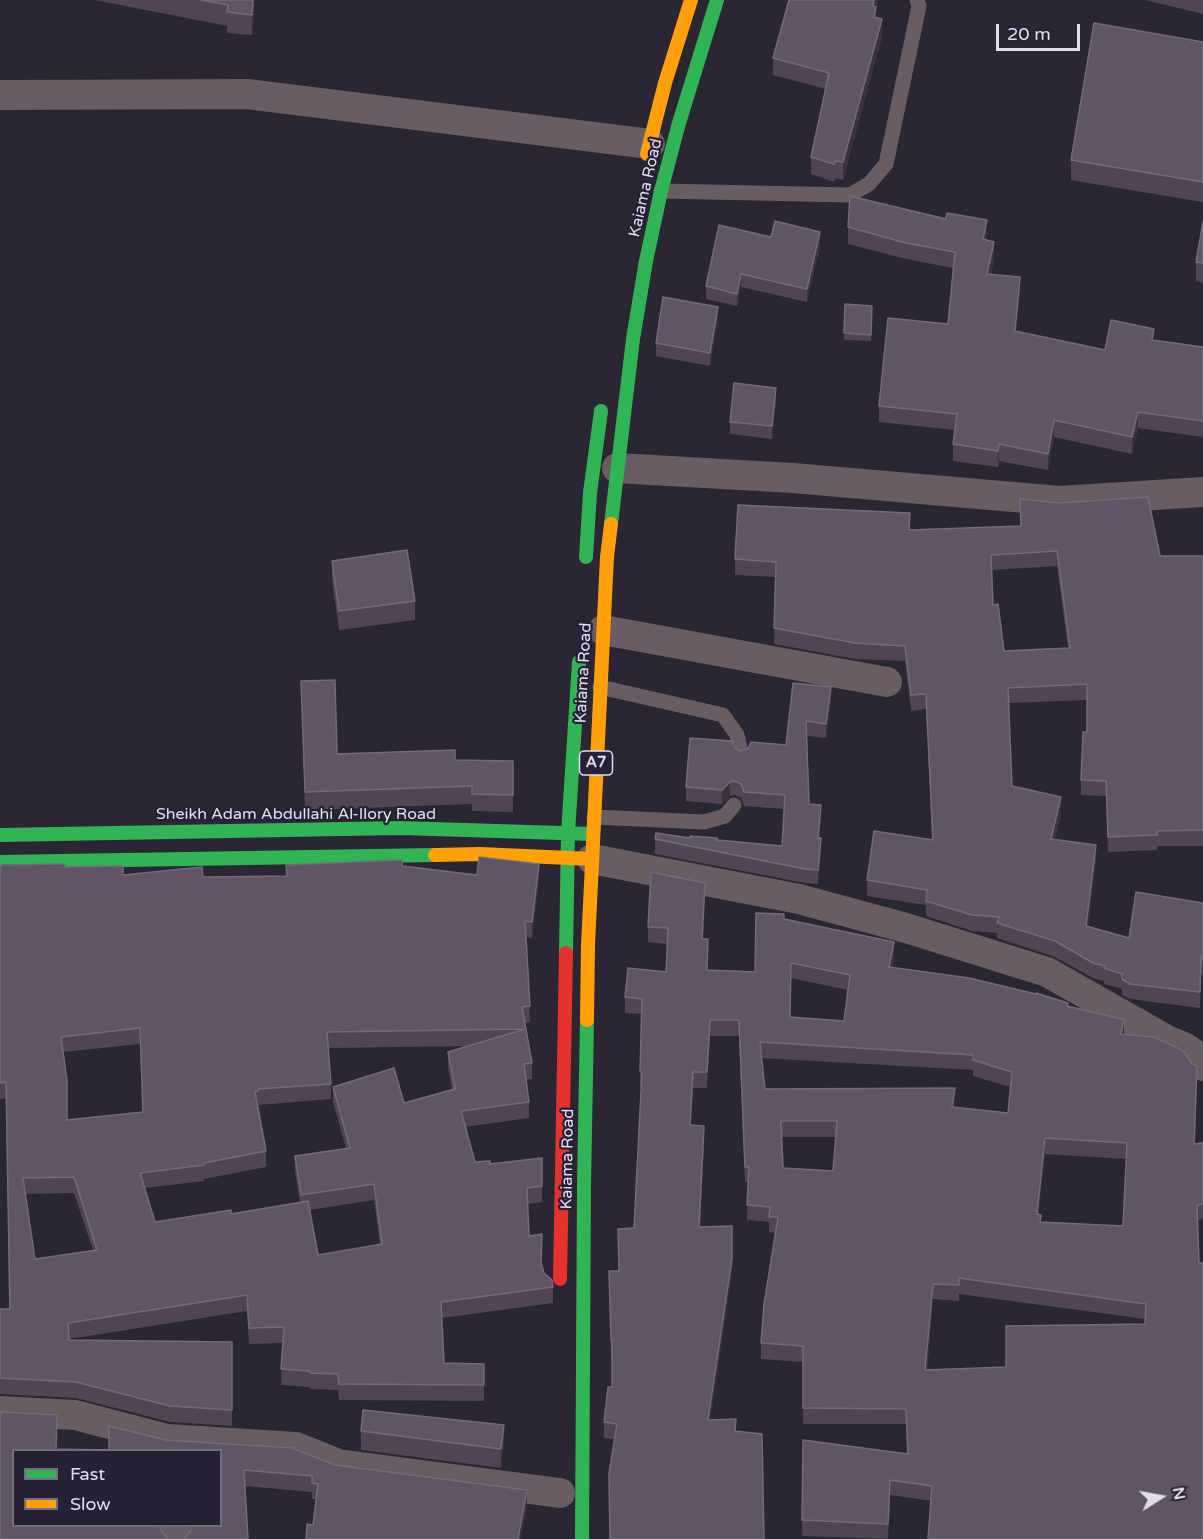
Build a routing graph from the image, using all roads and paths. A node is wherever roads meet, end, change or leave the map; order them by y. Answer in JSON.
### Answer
{"nodes":[{"id":1,"x":691,"y":0,"type":"edge"},
{"id":2,"x":717,"y":0,"type":"edge"},
{"id":3,"x":917,"y":0,"type":"edge"},
{"id":4,"x":0,"y":95,"type":"edge"},
{"id":5,"x":647,"y":155,"type":"joint"},
{"id":6,"x":662,"y":191,"type":"junction"},
{"id":7,"x":602,"y":399,"type":"dead end"},
{"id":8,"x":616,"y":468,"type":"junction"},
{"id":9,"x":1203,"y":492,"type":"edge"},
{"id":10,"x":585,"y":572,"type":"dead end"},
{"id":11,"x":603,"y":630,"type":"junction"},
{"id":12,"x":579,"y":654,"type":"dead end"},
{"id":13,"x":887,"y":682,"type":"dead end"},
{"id":14,"x":600,"y":687,"type":"junction"},
{"id":15,"x":742,"y":756,"type":"edge"},
{"id":16,"x":734,"y":805,"type":"dead end"},
{"id":17,"x":594,"y":817,"type":"junction"},
{"id":18,"x":568,"y":833,"type":"junction"},
{"id":19,"x":0,"y":835,"type":"edge"},
{"id":20,"x":584,"y":850,"type":"junction"},
{"id":21,"x":0,"y":862,"type":"edge"},
{"id":22,"x":1202,"y":1060,"type":"edge"},
{"id":23,"x":560,"y":1291,"type":"dead end"},
{"id":24,"x":0,"y":1411,"type":"edge"},
{"id":25,"x":167,"y":1445,"type":"edge"},
{"id":26,"x":560,"y":1493,"type":"dead end"},
{"id":27,"x":582,"y":1539,"type":"edge"}],
"edges":[{"from":1,"to":5,"type":"main road","name":"Kaiama Road"},
{"from":2,"to":6,"type":"main road","name":"Kaiama Road","number":"A7"},
{"from":3,"to":6,"type":"lane"},
{"from":4,"to":5,"type":"street"},
{"from":6,"to":8,"type":"main road","name":"Kaiama Road","number":"A7"},
{"from":7,"to":10,"type":"main road"},
{"from":8,"to":9,"type":"street"},
{"from":8,"to":11,"type":"main road","name":"Kaiama Road","number":"A7"},
{"from":11,"to":13,"type":"street"},
{"from":11,"to":14,"type":"main road","name":"Kaiama Road","number":"A7"},
{"from":12,"to":18,"type":"main road","name":"Kaiama Road","number":"A7"},
{"from":14,"to":15,"type":"lane"},
{"from":14,"to":17,"type":"main road","name":"Kaiama Road","number":"A7"},
{"from":16,"to":17,"type":"lane"},
{"from":17,"to":20,"type":"main road","name":"Kaiama Road","number":"A7"},
{"from":18,"to":19,"type":"main road","name":"Sheikh Adam Abdullahi Al-Ilory Road"},
{"from":18,"to":20,"type":"main road","name":"Kaiama Road","number":"A7"},
{"from":18,"to":20,"type":"main road","name":"Sheikh Adam Abdullahi Al-Ilory Road"},
{"from":20,"to":21,"type":"main road"},
{"from":20,"to":22,"type":"street"},
{"from":20,"to":23,"type":"main road","name":"Kaiama Road","number":"A7"},
{"from":20,"to":27,"type":"main road","name":"Kaiama Road","number":"A7"},
{"from":24,"to":25,"type":"street"},
{"from":25,"to":26,"type":"street"}]}
